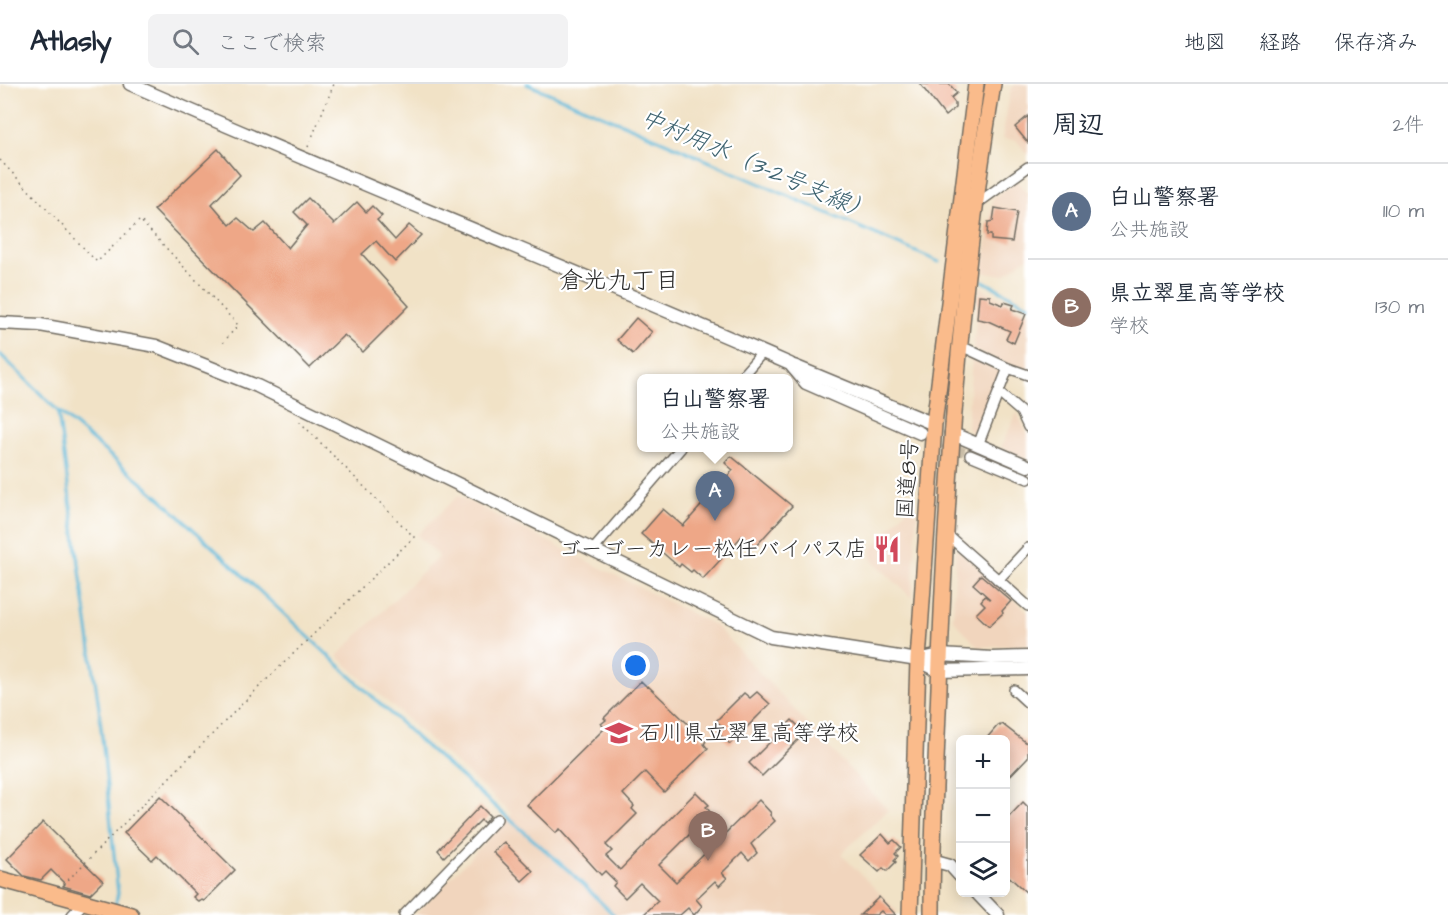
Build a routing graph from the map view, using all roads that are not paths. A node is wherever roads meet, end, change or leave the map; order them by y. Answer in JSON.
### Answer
{"nodes":[{"id":1,"x":129,"y":84,"type":"edge"},
{"id":2,"x":976,"y":84,"type":"edge"},
{"id":3,"x":993,"y":84,"type":"edge"},
{"id":4,"x":1028,"y":167,"type":"edge"},
{"id":5,"x":975,"y":205,"type":"junction"},
{"id":6,"x":0,"y":323,"type":"edge"},
{"id":7,"x":959,"y":345,"type":"junction"},
{"id":8,"x":763,"y":352,"type":"junction"},
{"id":9,"x":790,"y":364,"type":"junction"},
{"id":10,"x":1008,"y":368,"type":"junction"},
{"id":11,"x":744,"y":374,"type":"edge"},
{"id":12,"x":1028,"y":375,"type":"edge"},
{"id":13,"x":999,"y":393,"type":"junction"},
{"id":14,"x":934,"y":424,"type":"junction"},
{"id":15,"x":1028,"y":427,"type":"edge"},
{"id":16,"x":920,"y":433,"type":"tunnel mouth"},
{"id":17,"x":951,"y":433,"type":"junction"},
{"id":18,"x":978,"y":445,"type":"junction"},
{"id":19,"x":677,"y":452,"type":"edge"},
{"id":20,"x":970,"y":455,"type":"tunnel mouth"},
{"id":21,"x":1028,"y":466,"type":"edge"},
{"id":22,"x":1028,"y":479,"type":"edge"},
{"id":23,"x":945,"y":533,"type":"junction"},
{"id":24,"x":1028,"y":548,"type":"edge"},
{"id":25,"x":593,"y":550,"type":"junction"},
{"id":26,"x":998,"y":580,"type":"junction"},
{"id":27,"x":1028,"y":606,"type":"edge"},
{"id":28,"x":940,"y":655,"type":"junction"},
{"id":29,"x":1028,"y":657,"type":"edge"},
{"id":30,"x":918,"y":660,"type":"junction"},
{"id":31,"x":1028,"y":669,"type":"edge"},
{"id":32,"x":939,"y":671,"type":"junction"},
{"id":33,"x":1014,"y":690,"type":"dead end"},
{"id":34,"x":1028,"y":703,"type":"edge"},
{"id":35,"x":497,"y":819,"type":"dead end"},
{"id":36,"x":932,"y":860,"type":"junction"},
{"id":37,"x":956,"y":872,"type":"edge"},
{"id":38,"x":0,"y":879,"type":"edge"},
{"id":39,"x":981,"y":897,"type":"edge"},
{"id":40,"x":84,"y":903,"type":"junction"},
{"id":41,"x":120,"y":912,"type":"edge"},
{"id":42,"x":908,"y":913,"type":"edge"},
{"id":43,"x":72,"y":915,"type":"edge"},
{"id":44,"x":404,"y":915,"type":"edge"},
{"id":45,"x":932,"y":915,"type":"edge"},
{"id":46,"x":998,"y":915,"type":"edge"}],
"edges":[{"from":1,"to":8,"type":"street"},
{"from":2,"to":14,"type":"main road","name":"国道8号"},
{"from":3,"to":5,"type":"main road","name":"国道8号"},
{"from":4,"to":5,"type":"street"},
{"from":5,"to":7,"type":"main road","name":"国道8号"},
{"from":6,"to":25,"type":"street"},
{"from":7,"to":10,"type":"street"},
{"from":7,"to":17,"type":"main road","name":"国道8号"},
{"from":8,"to":9,"type":"street"},
{"from":8,"to":11,"type":"street"},
{"from":9,"to":14,"type":"street"},
{"from":9,"to":16,"type":"street"},
{"from":10,"to":12,"type":"street"},
{"from":10,"to":13,"type":"street"},
{"from":13,"to":15,"type":"street"},
{"from":13,"to":18,"type":"street"},
{"from":14,"to":30,"type":"main road","name":"国道8号"},
{"from":17,"to":18,"type":"street"},
{"from":17,"to":23,"type":"main road","name":"国道8号"},
{"from":18,"to":21,"type":"street"},
{"from":19,"to":25,"type":"street"},
{"from":20,"to":22,"type":"street"},
{"from":23,"to":26,"type":"street"},
{"from":23,"to":28,"type":"main road","name":"国道8号"},
{"from":24,"to":26,"type":"street"},
{"from":25,"to":30,"type":"street"},
{"from":26,"to":27,"type":"street"},
{"from":28,"to":29,"type":"street"},
{"from":28,"to":30,"type":"street"},
{"from":28,"to":32,"type":"main road","name":"国道8号"},
{"from":30,"to":32,"type":"street"},
{"from":30,"to":42,"type":"main road","name":"国道8号"},
{"from":31,"to":32,"type":"street"},
{"from":32,"to":36,"type":"main road","name":"国道8号"},
{"from":33,"to":34,"type":"street"},
{"from":35,"to":44,"type":"street"},
{"from":36,"to":37,"type":"street"},
{"from":36,"to":45,"type":"main road","name":"国道8号"},
{"from":38,"to":40,"type":"main road"},
{"from":39,"to":46,"type":"street"},
{"from":40,"to":41,"type":"main road"},
{"from":40,"to":43,"type":"street"}]}
